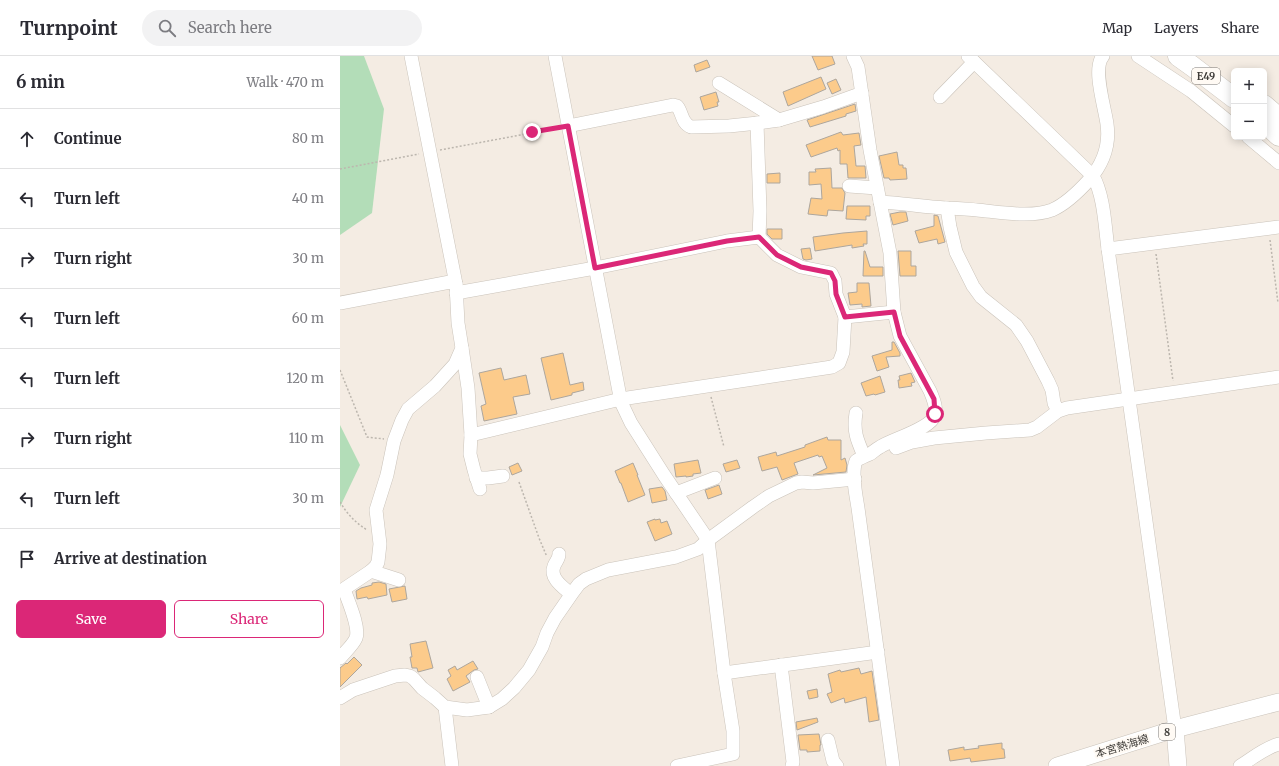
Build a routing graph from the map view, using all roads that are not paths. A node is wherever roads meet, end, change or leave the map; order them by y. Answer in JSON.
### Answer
{"nodes":[{"id":1,"x":411,"y":56,"type":"edge"},
{"id":2,"x":555,"y":56,"type":"edge"},
{"id":3,"x":853,"y":56,"type":"edge"},
{"id":4,"x":1103,"y":56,"type":"edge"},
{"id":5,"x":1138,"y":56,"type":"edge"},
{"id":6,"x":1178,"y":56,"type":"edge"},
{"id":7,"x":1201,"y":56,"type":"edge"},
{"id":8,"x":971,"y":59,"type":"edge"},
{"id":9,"x":1231,"y":80,"type":"edge"},
{"id":10,"x":719,"y":83,"type":"dead end"},
{"id":11,"x":862,"y":93,"type":"junction"},
{"id":12,"x":1231,"y":96,"type":"edge"},
{"id":13,"x":940,"y":97,"type":"dead end"},
{"id":14,"x":1267,"y":108,"type":"edge"},
{"id":15,"x":1279,"y":118,"type":"edge"},
{"id":16,"x":778,"y":120,"type":"junction"},
{"id":17,"x":757,"y":123,"type":"junction"},
{"id":18,"x":1231,"y":124,"type":"edge"},
{"id":19,"x":1267,"y":125,"type":"edge"},
{"id":20,"x":568,"y":126,"type":"junction"},
{"id":21,"x":1279,"y":136,"type":"edge"},
{"id":22,"x":1252,"y":140,"type":"edge"},
{"id":23,"x":1279,"y":163,"type":"edge"},
{"id":24,"x":1093,"y":176,"type":"junction"},
{"id":25,"x":849,"y":186,"type":"dead end"},
{"id":26,"x":877,"y":188,"type":"junction"},
{"id":27,"x":880,"y":202,"type":"junction"},
{"id":28,"x":947,"y":208,"type":"junction"},
{"id":29,"x":1274,"y":228,"type":"edge"},
{"id":30,"x":759,"y":237,"type":"junction"},
{"id":31,"x":1108,"y":249,"type":"junction"},
{"id":32,"x":595,"y":268,"type":"junction"},
{"id":33,"x":456,"y":288,"type":"junction"},
{"id":34,"x":340,"y":303,"type":"edge"},
{"id":35,"x":894,"y":312,"type":"junction"},
{"id":36,"x":845,"y":317,"type":"junction"},
{"id":37,"x":462,"y":348,"type":"junction"},
{"id":38,"x":1279,"y":377,"type":"edge"},
{"id":39,"x":1129,"y":398,"type":"junction"},
{"id":40,"x":621,"y":399,"type":"junction"},
{"id":41,"x":1058,"y":411,"type":"junction"},
{"id":42,"x":856,"y":413,"type":"dead end"},
{"id":43,"x":471,"y":435,"type":"junction"},
{"id":44,"x":867,"y":455,"type":"junction"},
{"id":45,"x":503,"y":476,"type":"dead end"},
{"id":46,"x":715,"y":478,"type":"dead end"},
{"id":47,"x":854,"y":479,"type":"junction"},
{"id":48,"x":676,"y":493,"type":"junction"},
{"id":49,"x":708,"y":540,"type":"junction"},
{"id":50,"x":559,"y":554,"type":"dead end"},
{"id":51,"x":371,"y":570,"type":"junction"},
{"id":52,"x":399,"y":580,"type":"dead end"},
{"id":53,"x":571,"y":594,"type":"junction"},
{"id":54,"x":878,"y":652,"type":"junction"},
{"id":55,"x":340,"y":658,"type":"edge"},
{"id":56,"x":780,"y":665,"type":"junction"},
{"id":57,"x":724,"y":673,"type":"junction"},
{"id":58,"x":477,"y":677,"type":"dead end"},
{"id":59,"x":340,"y":698,"type":"edge"},
{"id":60,"x":1279,"y":702,"type":"edge"},
{"id":61,"x":446,"y":707,"type":"junction"},
{"id":62,"x":489,"y":707,"type":"junction"},
{"id":63,"x":1175,"y":729,"type":"junction"},
{"id":64,"x":828,"y":740,"type":"dead end"},
{"id":65,"x":1279,"y":744,"type":"edge"},
{"id":66,"x":733,"y":760,"type":"edge"},
{"id":67,"x":452,"y":766,"type":"edge"},
{"id":68,"x":677,"y":766,"type":"edge"},
{"id":69,"x":792,"y":766,"type":"edge"},
{"id":70,"x":837,"y":766,"type":"edge"},
{"id":71,"x":893,"y":766,"type":"edge"},
{"id":72,"x":1057,"y":766,"type":"edge"},
{"id":73,"x":1178,"y":766,"type":"edge"},
{"id":74,"x":1240,"y":766,"type":"edge"}],
"edges":[{"from":1,"to":33,"type":"street"},
{"from":2,"to":20,"type":"street"},
{"from":3,"to":11,"type":"street"},
{"from":4,"to":24,"type":"street"},
{"from":5,"to":18,"type":"street"},
{"from":6,"to":12,"type":"highway","number":"E49"},
{"from":7,"to":9,"type":"highway","number":"E49"},
{"from":8,"to":13,"type":"street"},
{"from":8,"to":24,"type":"street"},
{"from":10,"to":16,"type":"street"},
{"from":11,"to":16,"type":"street"},
{"from":11,"to":26,"type":"street"},
{"from":14,"to":15,"type":"highway"},
{"from":16,"to":17,"type":"street"},
{"from":17,"to":20,"type":"street"},
{"from":17,"to":30,"type":"street"},
{"from":19,"to":21,"type":"highway"},
{"from":20,"to":32,"type":"street"},
{"from":22,"to":23,"type":"street"},
{"from":24,"to":28,"type":"street"},
{"from":24,"to":31,"type":"street"},
{"from":25,"to":26,"type":"street"},
{"from":26,"to":27,"type":"street"},
{"from":27,"to":28,"type":"street"},
{"from":27,"to":35,"type":"street"},
{"from":28,"to":41,"type":"street"},
{"from":29,"to":31,"type":"street"},
{"from":30,"to":32,"type":"street"},
{"from":30,"to":36,"type":"street"},
{"from":31,"to":39,"type":"street"},
{"from":32,"to":33,"type":"street"},
{"from":32,"to":40,"type":"street"},
{"from":33,"to":34,"type":"street"},
{"from":33,"to":37,"type":"street"},
{"from":35,"to":36,"type":"street"},
{"from":35,"to":44,"type":"street"},
{"from":36,"to":40,"type":"street"},
{"from":37,"to":43,"type":"street"},
{"from":37,"to":51,"type":"street"},
{"from":38,"to":39,"type":"street"},
{"from":39,"to":41,"type":"street"},
{"from":39,"to":63,"type":"street"},
{"from":40,"to":43,"type":"street"},
{"from":40,"to":48,"type":"street"},
{"from":41,"to":44,"type":"street"},
{"from":42,"to":44,"type":"street"},
{"from":43,"to":45,"type":"street"},
{"from":44,"to":47,"type":"street"},
{"from":46,"to":48,"type":"street"},
{"from":47,"to":49,"type":"street"},
{"from":47,"to":54,"type":"street"},
{"from":48,"to":49,"type":"street"},
{"from":49,"to":53,"type":"street"},
{"from":49,"to":57,"type":"street"},
{"from":50,"to":53,"type":"street"},
{"from":51,"to":52,"type":"street"},
{"from":51,"to":55,"type":"street"},
{"from":53,"to":62,"type":"street"},
{"from":54,"to":56,"type":"street"},
{"from":54,"to":71,"type":"street"},
{"from":56,"to":57,"type":"street"},
{"from":56,"to":69,"type":"street"},
{"from":57,"to":66,"type":"street"},
{"from":58,"to":62,"type":"street"},
{"from":59,"to":61,"type":"street"},
{"from":60,"to":63,"type":"main road","name":"本宮熱海線","number":"8"},
{"from":61,"to":62,"type":"street"},
{"from":61,"to":67,"type":"street"},
{"from":63,"to":72,"type":"main road","name":"本宮熱海線","number":"8"},
{"from":63,"to":73,"type":"main road"},
{"from":64,"to":70,"type":"street"},
{"from":65,"to":74,"type":"street"},
{"from":66,"to":68,"type":"street"}]}
